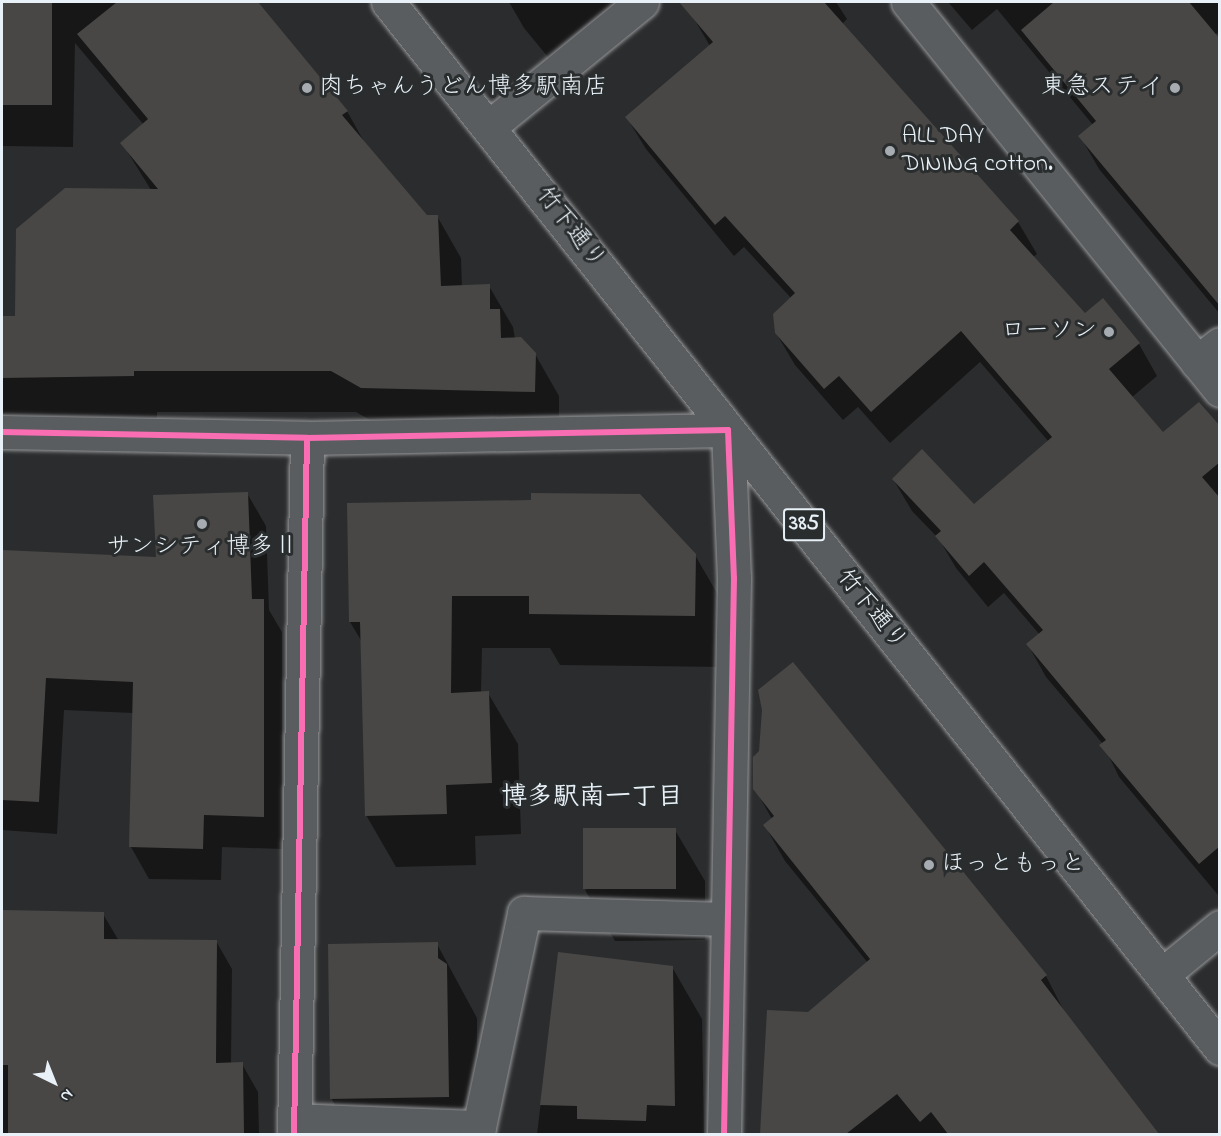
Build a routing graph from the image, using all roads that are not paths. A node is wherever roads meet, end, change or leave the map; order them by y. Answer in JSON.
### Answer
{"nodes":[{"id":1,"x":388,"y":2,"type":"edge"},
{"id":2,"x":642,"y":2,"type":"edge"},
{"id":3,"x":908,"y":2,"type":"edge"},
{"id":4,"x":490,"y":126,"type":"junction"},
{"id":5,"x":1208,"y":353,"type":"edge"},
{"id":6,"x":1220,"y":390,"type":"edge"},
{"id":7,"x":728,"y":430,"type":"junction"},
{"id":8,"x":2,"y":432,"type":"edge"},
{"id":9,"x":307,"y":438,"type":"junction"},
{"id":10,"x":727,"y":918,"type":"junction"},
{"id":11,"x":1220,"y":927,"type":"edge"},
{"id":12,"x":1163,"y":974,"type":"junction"},
{"id":13,"x":1220,"y":1048,"type":"edge"},
{"id":14,"x":294,"y":1127,"type":"edge"},
{"id":15,"x":724,"y":1134,"type":"edge"}],
"edges":[{"from":1,"to":4,"type":"main road","name":"竹下通り","number":"385"},
{"from":2,"to":4,"type":"main road"},
{"from":3,"to":5,"type":"main road"},
{"from":4,"to":7,"type":"main road","name":"竹下通り","number":"385"},
{"from":5,"to":6,"type":"main road"},
{"from":7,"to":9,"type":"main road"},
{"from":7,"to":10,"type":"main road"},
{"from":7,"to":12,"type":"main road","name":"竹下通り","number":"385"},
{"from":8,"to":9,"type":"main road"},
{"from":9,"to":14,"type":"main road"},
{"from":10,"to":14,"type":"main road"},
{"from":10,"to":15,"type":"main road"},
{"from":11,"to":12,"type":"main road"},
{"from":12,"to":13,"type":"main road","name":"竹下通り","number":"385"}]}
